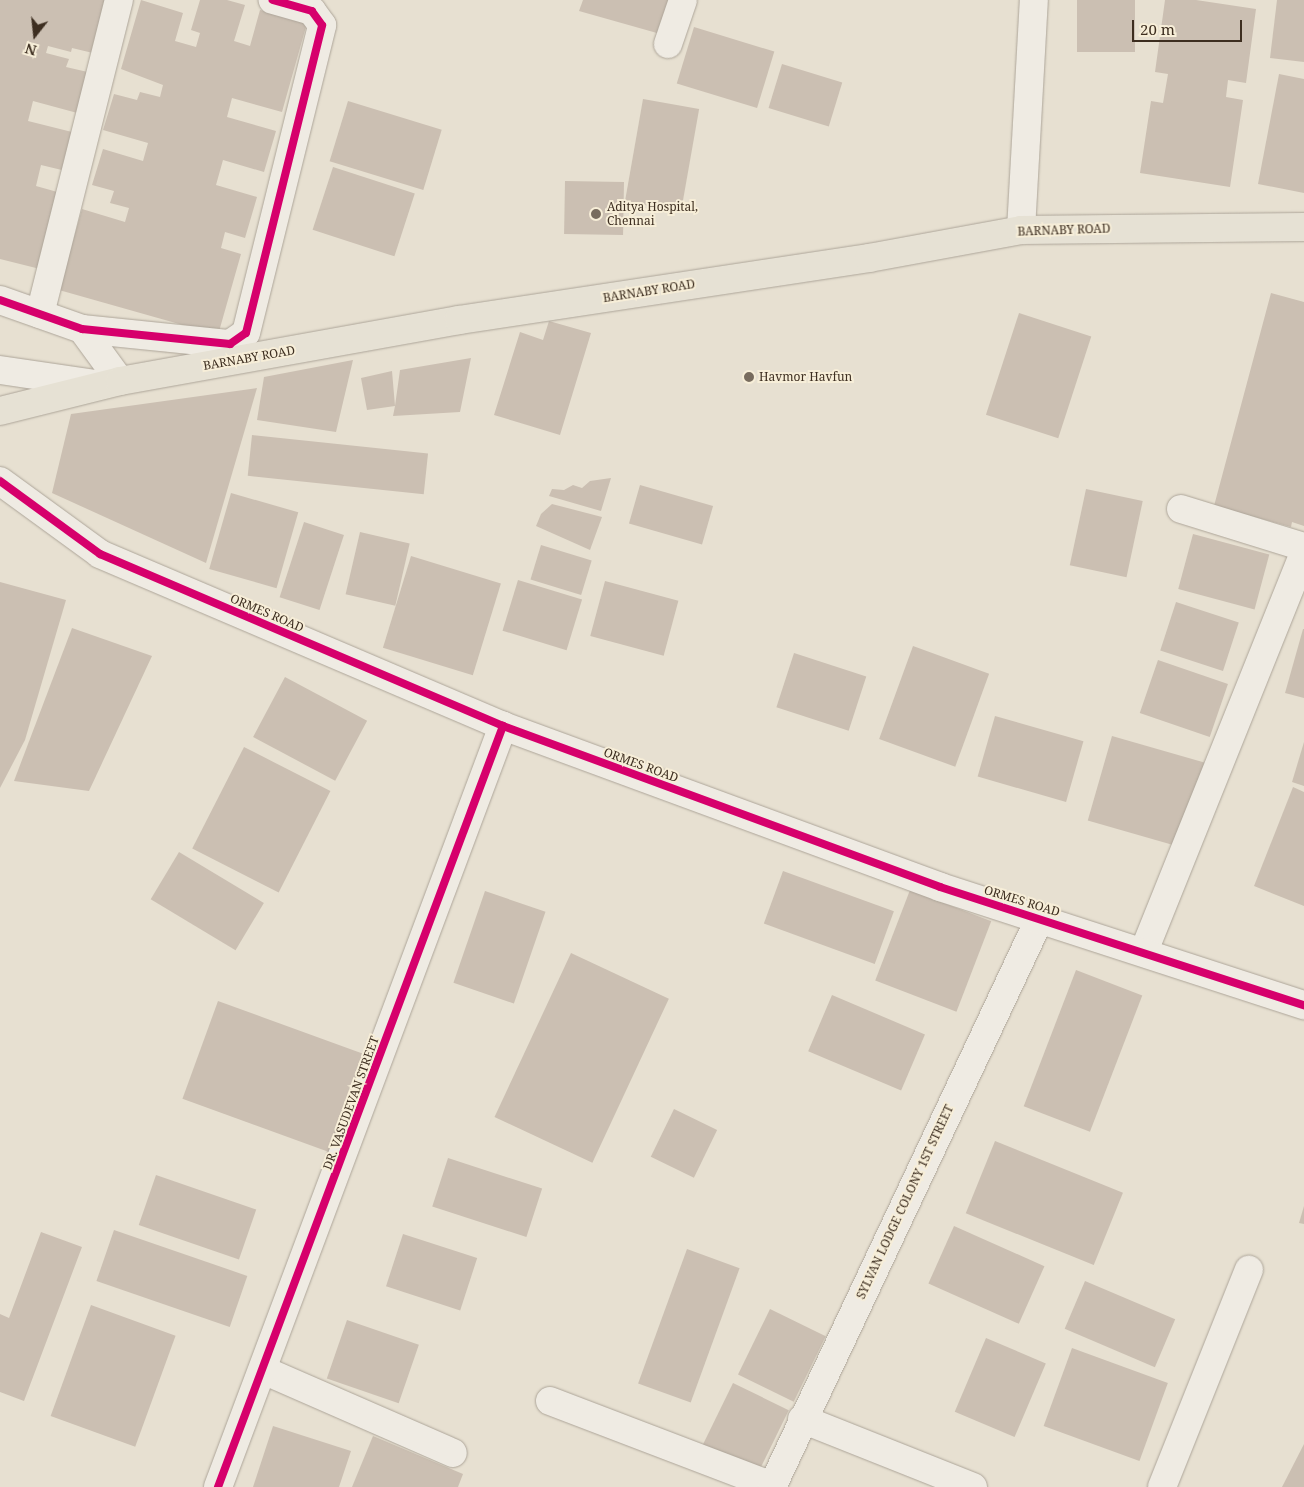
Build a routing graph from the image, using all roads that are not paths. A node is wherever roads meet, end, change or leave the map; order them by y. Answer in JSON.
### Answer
{"nodes":[{"id":1,"x":119,"y":0,"type":"edge"},
{"id":2,"x":273,"y":0,"type":"edge"},
{"id":3,"x":684,"y":0,"type":"edge"},
{"id":4,"x":1034,"y":0,"type":"edge"},
{"id":5,"x":668,"y":44,"type":"dead end"},
{"id":6,"x":1304,"y":227,"type":"edge"},
{"id":7,"x":1021,"y":230,"type":"junction"},
{"id":8,"x":0,"y":300,"type":"edge"},
{"id":9,"x":40,"y":314,"type":"junction"},
{"id":10,"x":82,"y":329,"type":"junction"},
{"id":11,"x":0,"y":370,"type":"edge"},
{"id":12,"x":111,"y":383,"type":"junction"},
{"id":13,"x":0,"y":411,"type":"edge"},
{"id":14,"x":0,"y":481,"type":"edge"},
{"id":15,"x":1181,"y":509,"type":"dead end"},
{"id":16,"x":1304,"y":547,"type":"edge"},
{"id":17,"x":1304,"y":552,"type":"edge"},
{"id":18,"x":503,"y":726,"type":"junction"},
{"id":19,"x":1040,"y":918,"type":"junction"},
{"id":20,"x":1144,"y":951,"type":"junction"},
{"id":21,"x":1304,"y":1005,"type":"edge"},
{"id":22,"x":1249,"y":1270,"type":"dead end"},
{"id":23,"x":263,"y":1370,"type":"junction"},
{"id":24,"x":550,"y":1401,"type":"dead end"},
{"id":25,"x":802,"y":1419,"type":"junction"},
{"id":26,"x":453,"y":1453,"type":"dead end"},
{"id":27,"x":218,"y":1487,"type":"edge"},
{"id":28,"x":772,"y":1487,"type":"edge"},
{"id":29,"x":973,"y":1487,"type":"edge"},
{"id":30,"x":1162,"y":1487,"type":"edge"}],
"edges":[{"from":1,"to":9,"type":"street"},
{"from":2,"to":10,"type":"street"},
{"from":3,"to":5,"type":"street"},
{"from":4,"to":7,"type":"street"},
{"from":6,"to":7,"type":"main road","name":"BARNABY ROAD"},
{"from":7,"to":12,"type":"main road","name":"BARNABY ROAD"},
{"from":8,"to":9,"type":"street"},
{"from":9,"to":10,"type":"street"},
{"from":10,"to":12,"type":"street"},
{"from":11,"to":12,"type":"street"},
{"from":12,"to":13,"type":"main road","name":"BARNABY ROAD"},
{"from":14,"to":18,"type":"street","name":"ORMES ROAD"},
{"from":15,"to":16,"type":"street"},
{"from":17,"to":20,"type":"street"},
{"from":18,"to":19,"type":"street","name":"ORMES ROAD"},
{"from":18,"to":23,"type":"street","name":"DR. VASUDEVAN STREET"},
{"from":19,"to":20,"type":"street","name":"ORMES ROAD"},
{"from":19,"to":25,"type":"street","name":"SYLVAN LODGE COLONY 1ST STREET"},
{"from":20,"to":21,"type":"street","name":"ORMES ROAD"},
{"from":22,"to":30,"type":"street"},
{"from":23,"to":26,"type":"street"},
{"from":23,"to":27,"type":"street","name":"DR. VASUDEVAN STREET"},
{"from":24,"to":28,"type":"street"},
{"from":25,"to":28,"type":"street","name":"SYLVAN LODGE COLONY 1ST STREET"},
{"from":25,"to":29,"type":"street"}]}
